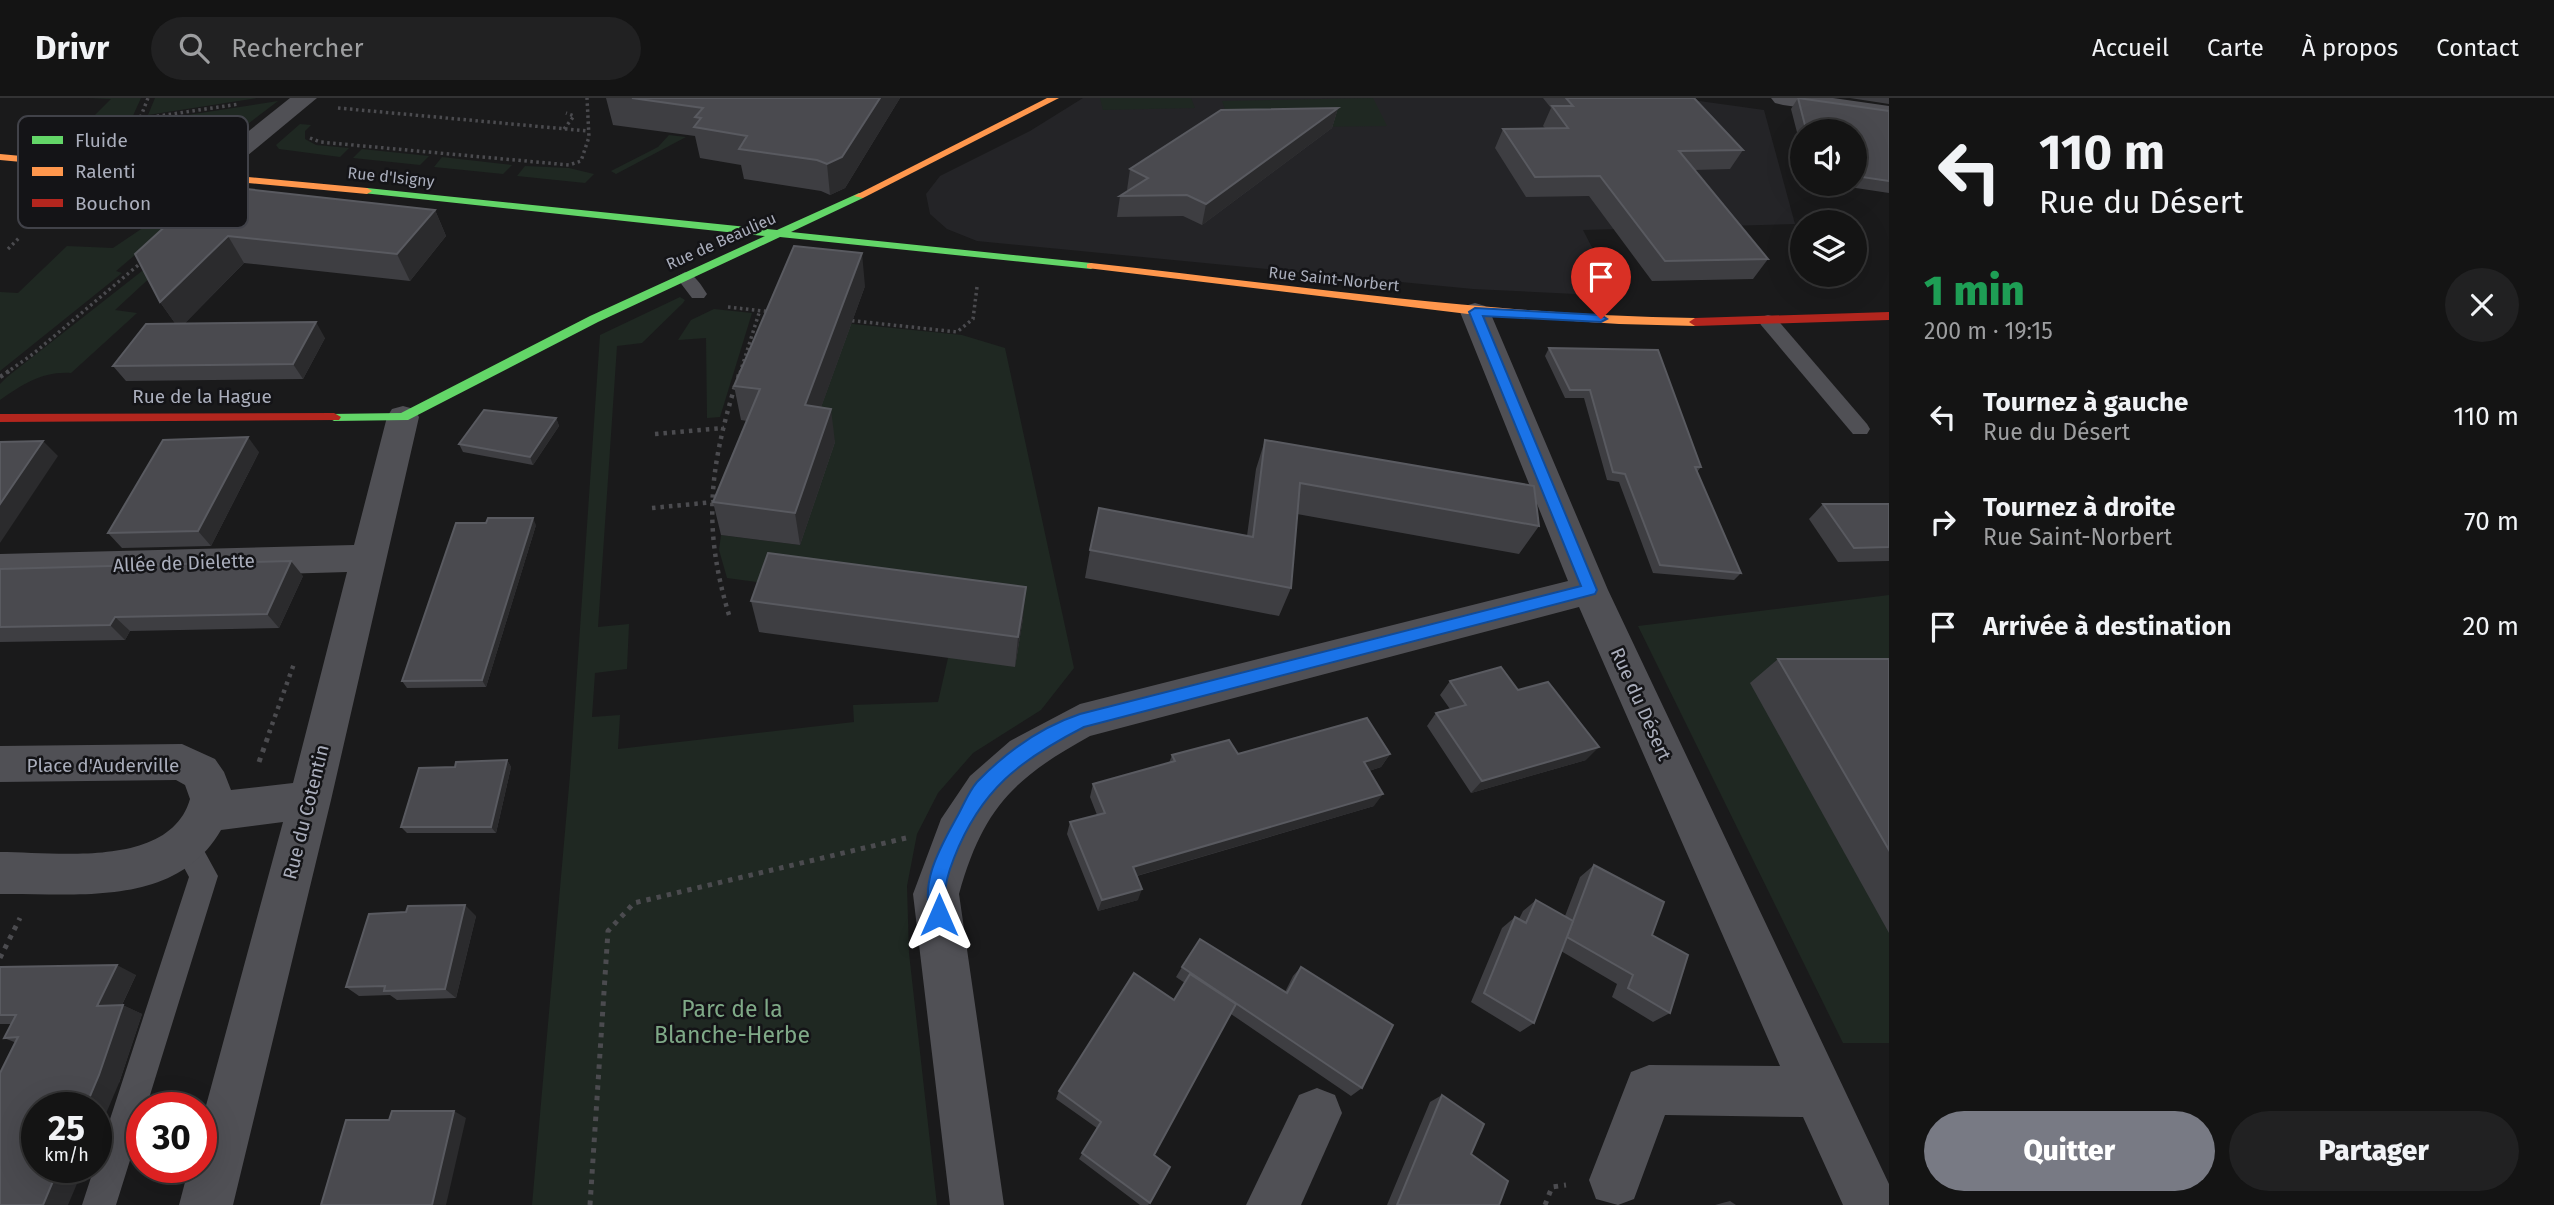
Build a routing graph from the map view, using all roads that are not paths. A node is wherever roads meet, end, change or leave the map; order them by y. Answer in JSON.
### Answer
{"nodes":[{"id":1,"x":305,"y":98,"type":"edge"},
{"id":2,"x":1054,"y":98,"type":"edge"},
{"id":3,"x":1783,"y":98,"type":"edge"},
{"id":4,"x":1889,"y":113,"type":"edge"},
{"id":5,"x":248,"y":144,"type":"edge"},
{"id":6,"x":0,"y":157,"type":"edge"},
{"id":7,"x":18,"y":159,"type":"edge"},
{"id":8,"x":248,"y":179,"type":"edge"},
{"id":9,"x":778,"y":235,"type":"junction"},
{"id":10,"x":685,"y":276,"type":"junction"},
{"id":11,"x":698,"y":294,"type":"dead end"},
{"id":12,"x":1475,"y":312,"type":"junction"},
{"id":13,"x":1889,"y":316,"type":"edge"},
{"id":14,"x":1768,"y":321,"type":"junction"},
{"id":15,"x":403,"y":417,"type":"junction"},
{"id":16,"x":0,"y":418,"type":"edge"},
{"id":17,"x":1860,"y":429,"type":"dead end"},
{"id":18,"x":367,"y":558,"type":"junction"},
{"id":19,"x":0,"y":568,"type":"edge"},
{"id":20,"x":1590,"y":590,"type":"junction"},
{"id":21,"x":0,"y":764,"type":"edge"},
{"id":22,"x":310,"y":800,"type":"junction"},
{"id":23,"x":196,"y":827,"type":"junction"},
{"id":24,"x":0,"y":873,"type":"edge"},
{"id":25,"x":1817,"y":1092,"type":"junction"},
{"id":26,"x":1317,"y":1113,"type":"dead end"},
{"id":27,"x":1615,"y":1180,"type":"dead end"},
{"id":28,"x":99,"y":1205,"type":"edge"},
{"id":29,"x":206,"y":1205,"type":"edge"},
{"id":30,"x":977,"y":1205,"type":"edge"},
{"id":31,"x":1273,"y":1205,"type":"edge"},
{"id":32,"x":1871,"y":1205,"type":"edge"}],
"edges":[{"from":1,"to":5,"type":"street"},
{"from":2,"to":9,"type":"street","name":"Rue de Beaulieu"},
{"from":3,"to":4,"type":"street"},
{"from":6,"to":7,"type":"street","name":"Rue d'Isigny"},
{"from":8,"to":9,"type":"street","name":"Rue d'Isigny"},
{"from":9,"to":10,"type":"street","name":"Rue de Beaulieu"},
{"from":9,"to":12,"type":"street","name":"Rue Saint-Norbert"},
{"from":10,"to":11,"type":"lane"},
{"from":10,"to":15,"type":"street","name":"Rue de Beaulieu"},
{"from":12,"to":14,"type":"street","name":"Rue Saint-Norbert"},
{"from":12,"to":20,"type":"street","name":"Rue du Désert"},
{"from":13,"to":14,"type":"street","name":"Rue Saint-Norbert"},
{"from":14,"to":17,"type":"lane"},
{"from":15,"to":16,"type":"street","name":"Rue de la Hague"},
{"from":15,"to":18,"type":"street","name":"Rue du Cotentin"},
{"from":18,"to":19,"type":"street","name":"Allée de Dielette"},
{"from":18,"to":22,"type":"street","name":"Rue du Cotentin"},
{"from":20,"to":25,"type":"street","name":"Rue du Désert"},
{"from":20,"to":30,"type":"street"},
{"from":21,"to":23,"type":"street","name":"Place d'Auderville"},
{"from":22,"to":23,"type":"street"},
{"from":22,"to":29,"type":"street","name":"Rue du Cotentin"},
{"from":23,"to":24,"type":"street"},
{"from":23,"to":28,"type":"lane"},
{"from":25,"to":27,"type":"street"},
{"from":25,"to":32,"type":"street","name":"Rue du Désert"},
{"from":26,"to":31,"type":"street"}]}
